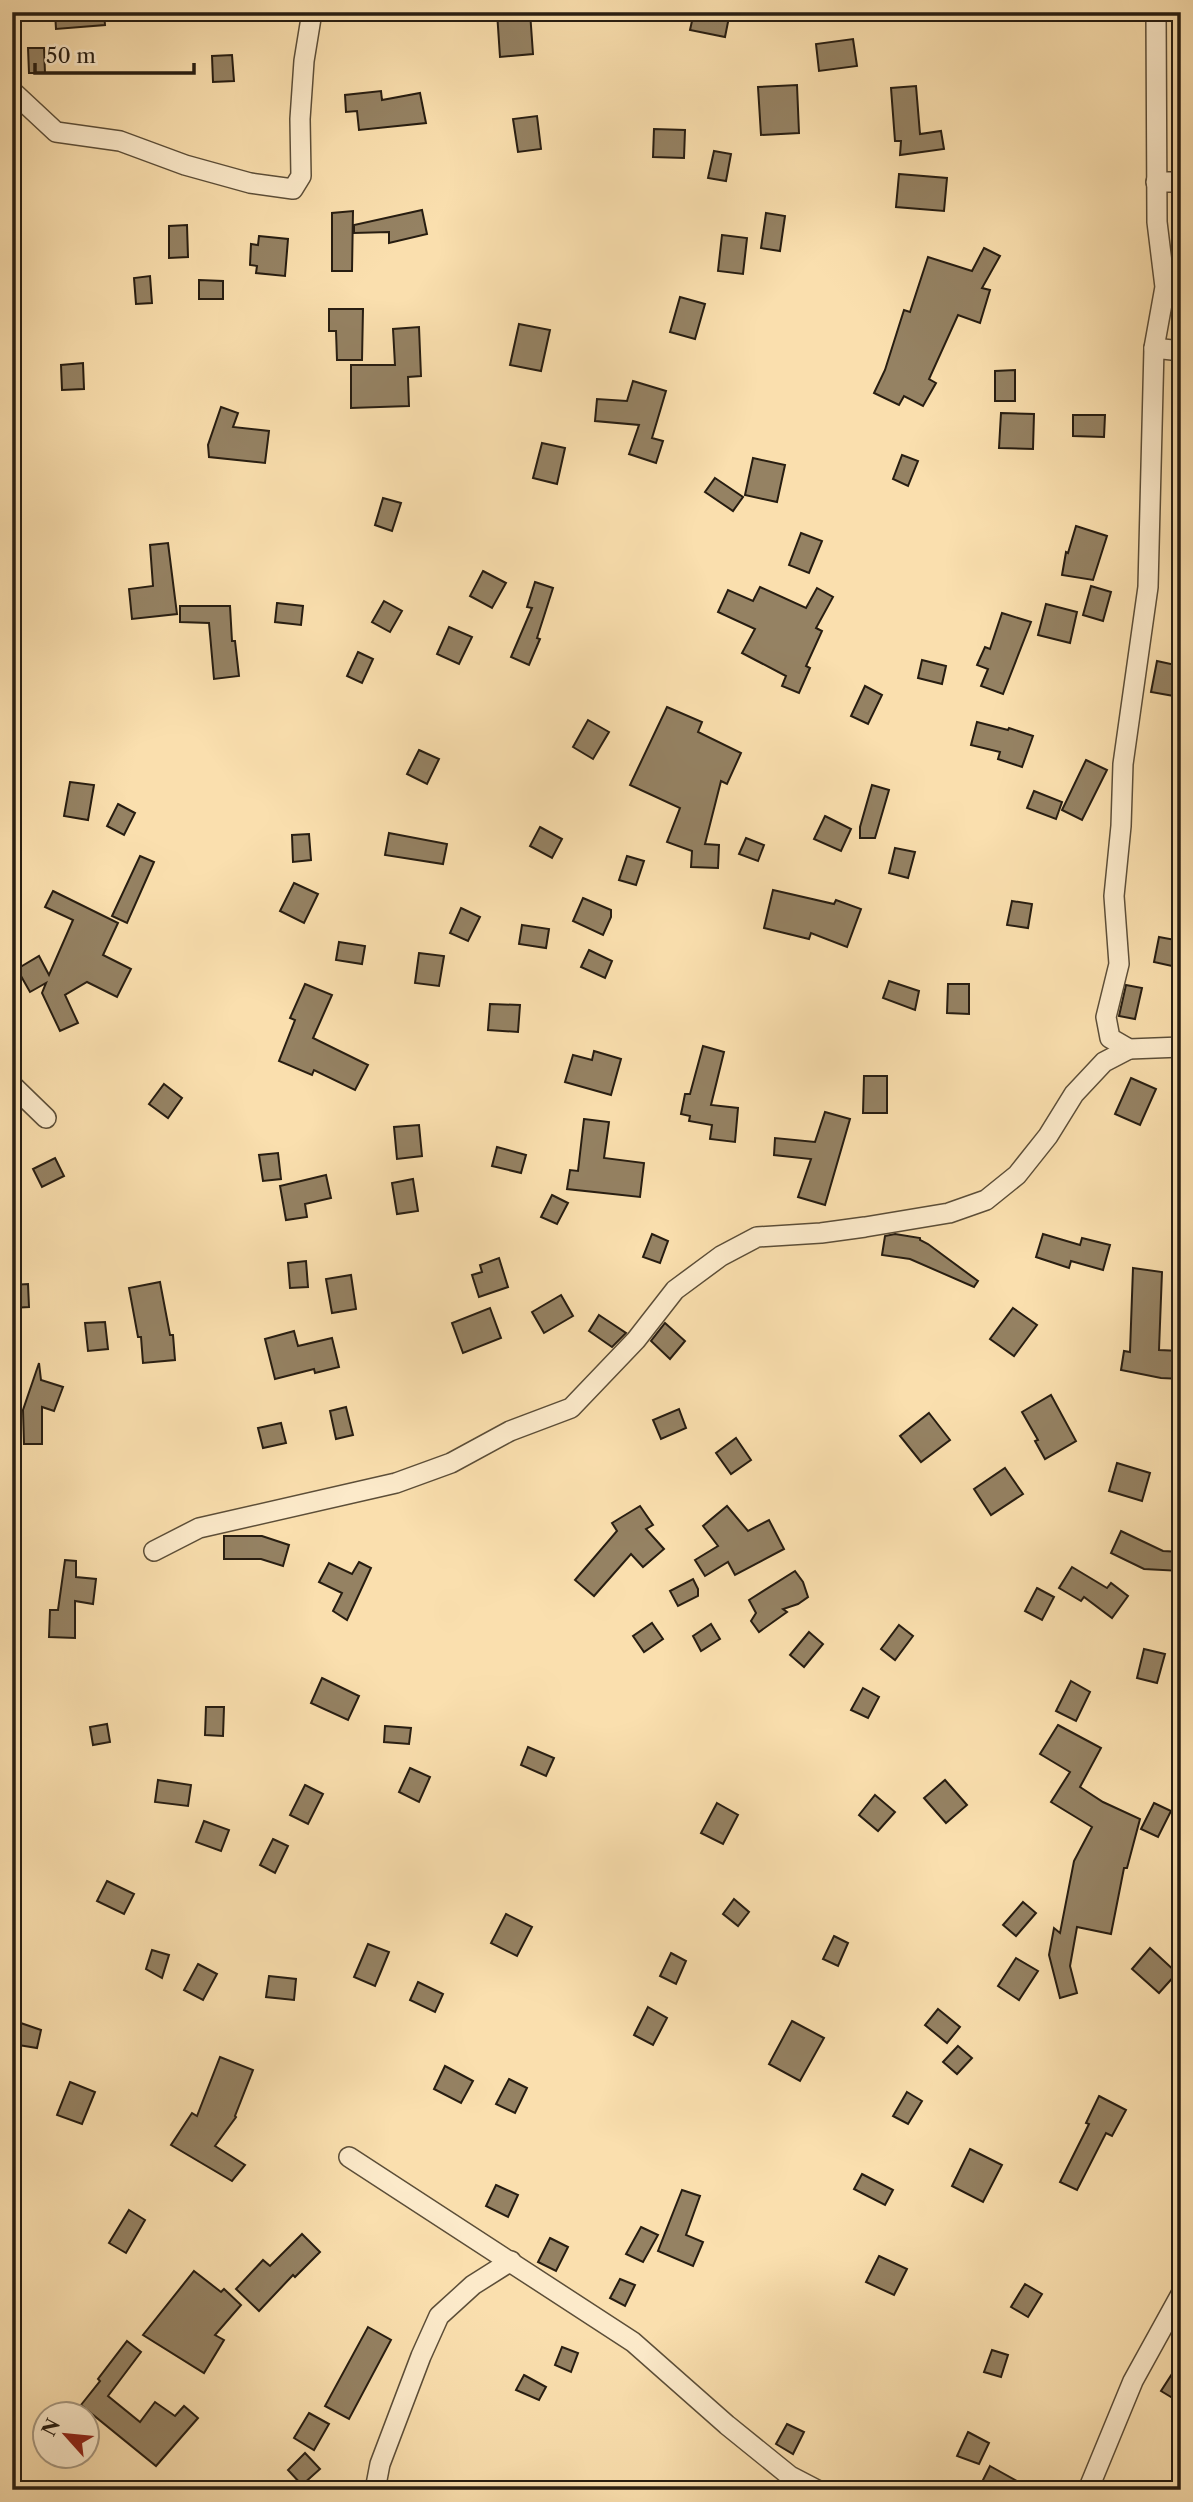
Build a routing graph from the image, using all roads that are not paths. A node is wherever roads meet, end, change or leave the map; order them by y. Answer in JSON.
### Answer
{"nodes":[{"id":1,"x":312,"y":12,"type":"edge"},
{"id":2,"x":1156,"y":12,"type":"edge"},
{"id":3,"x":12,"y":90,"type":"edge"},
{"id":4,"x":1156,"y":182,"type":"junction"},
{"id":5,"x":1181,"y":182,"type":"edge"},
{"id":6,"x":1154,"y":348,"type":"junction"},
{"id":7,"x":1181,"y":351,"type":"edge"},
{"id":8,"x":1181,"y":1047,"type":"edge"},
{"id":9,"x":1129,"y":1049,"type":"junction"},
{"id":10,"x":12,"y":1085,"type":"edge"},
{"id":11,"x":46,"y":1118,"type":"dead end"},
{"id":12,"x":154,"y":1551,"type":"dead end"},
{"id":13,"x":349,"y":2157,"type":"dead end"},
{"id":14,"x":511,"y":2260,"type":"junction"},
{"id":15,"x":1181,"y":2294,"type":"edge"},
{"id":16,"x":375,"y":2490,"type":"edge"},
{"id":17,"x":817,"y":2490,"type":"edge"},
{"id":18,"x":1087,"y":2490,"type":"edge"}],
"edges":[{"from":1,"to":3,"type":"street"},
{"from":2,"to":4,"type":"street"},
{"from":4,"to":5,"type":"street"},
{"from":4,"to":6,"type":"street"},
{"from":6,"to":7,"type":"street"},
{"from":6,"to":9,"type":"street"},
{"from":8,"to":9,"type":"street"},
{"from":9,"to":12,"type":"street"},
{"from":10,"to":11,"type":"street"},
{"from":13,"to":14,"type":"street"},
{"from":14,"to":16,"type":"street"},
{"from":14,"to":17,"type":"street"},
{"from":15,"to":18,"type":"street"}]}
